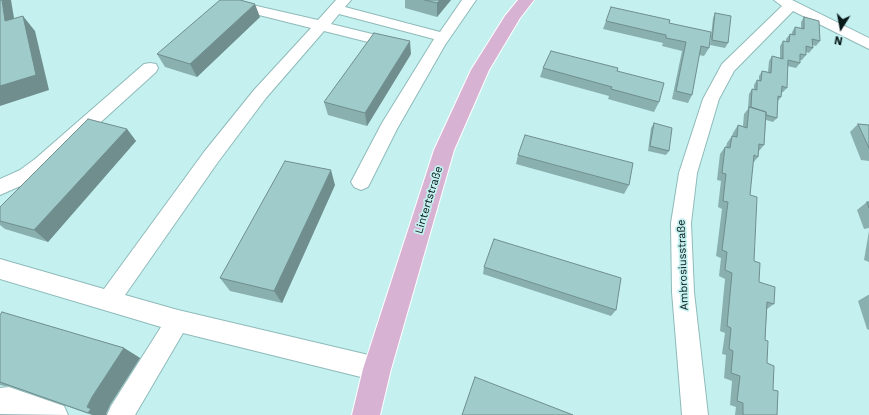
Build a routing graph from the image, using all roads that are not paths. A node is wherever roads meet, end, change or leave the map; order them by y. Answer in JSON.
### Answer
{"nodes":[{"id":1,"x":469,"y":0,"type":"edge"},
{"id":2,"x":526,"y":0,"type":"edge"},
{"id":3,"x":786,"y":2,"type":"edge"},
{"id":4,"x":340,"y":5,"type":"edge"},
{"id":5,"x":248,"y":8,"type":"edge"},
{"id":6,"x":320,"y":26,"type":"junction"},
{"id":7,"x":443,"y":37,"type":"junction"},
{"id":8,"x":869,"y":44,"type":"edge"},
{"id":9,"x":403,"y":46,"type":"edge"},
{"id":10,"x":150,"y":68,"type":"dead end"},
{"id":11,"x":362,"y":182,"type":"dead end"},
{"id":12,"x":0,"y":187,"type":"edge"},
{"id":13,"x":0,"y":269,"type":"edge"},
{"id":14,"x":108,"y":301,"type":"junction"},
{"id":15,"x":178,"y":321,"type":"junction"},
{"id":16,"x":377,"y":369,"type":"junction"},
{"id":17,"x":0,"y":401,"type":"edge"},
{"id":18,"x":55,"y":415,"type":"edge"},
{"id":19,"x":120,"y":415,"type":"edge"},
{"id":20,"x":366,"y":415,"type":"edge"},
{"id":21,"x":695,"y":415,"type":"edge"}],
"edges":[{"from":1,"to":7,"type":"street"},
{"from":2,"to":16,"type":"main road","name":"Lintertstraße"},
{"from":3,"to":8,"type":"street"},
{"from":3,"to":21,"type":"street","name":"Ambrosiusstraße"},
{"from":4,"to":6,"type":"street"},
{"from":4,"to":7,"type":"street"},
{"from":5,"to":6,"type":"street"},
{"from":6,"to":9,"type":"street"},
{"from":6,"to":14,"type":"street"},
{"from":7,"to":11,"type":"street"},
{"from":10,"to":12,"type":"street"},
{"from":13,"to":14,"type":"street"},
{"from":14,"to":15,"type":"street"},
{"from":15,"to":16,"type":"street"},
{"from":15,"to":19,"type":"street"},
{"from":16,"to":20,"type":"main road","name":"Lintertstraße"},
{"from":17,"to":18,"type":"street"}]}
